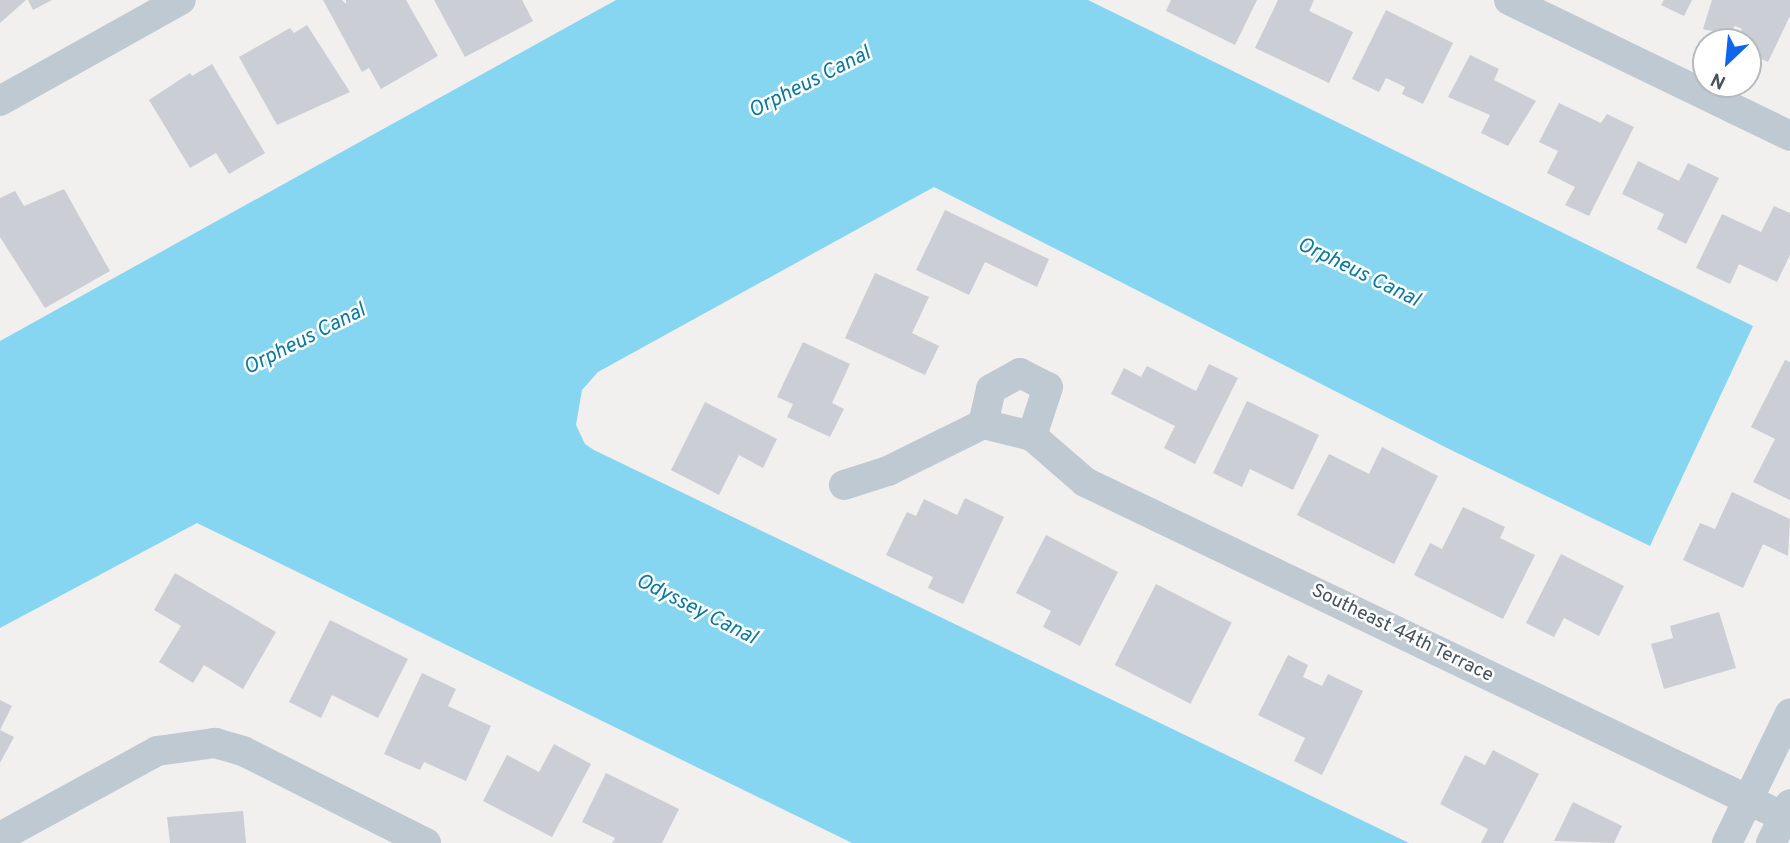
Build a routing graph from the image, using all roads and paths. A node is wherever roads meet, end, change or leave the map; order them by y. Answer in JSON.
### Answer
{"nodes":[{"id":1,"x":181,"y":0,"type":"edge"},
{"id":2,"x":1509,"y":0,"type":"edge"},
{"id":3,"x":0,"y":101,"type":"edge"},
{"id":4,"x":1790,"y":136,"type":"edge"},
{"id":5,"x":983,"y":424,"type":"junction"},
{"id":6,"x":1031,"y":436,"type":"junction"},
{"id":7,"x":844,"y":485,"type":"dead end"},
{"id":8,"x":1790,"y":713,"type":"edge"},
{"id":9,"x":1747,"y":800,"type":"junction"},
{"id":10,"x":1782,"y":821,"type":"edge"},
{"id":11,"x":0,"y":837,"type":"edge"},
{"id":12,"x":426,"y":843,"type":"edge"},
{"id":13,"x":1727,"y":843,"type":"edge"}],
"edges":[{"from":1,"to":3,"type":"street"},
{"from":2,"to":4,"type":"street"},
{"from":5,"to":6,"type":"street","name":"Southeast 44th Terrace"},
{"from":5,"to":6,"type":"street"},
{"from":5,"to":7,"type":"street"},
{"from":6,"to":9,"type":"street","name":"Southeast 44th Terrace"},
{"from":8,"to":9,"type":"street"},
{"from":9,"to":10,"type":"street","name":"Southeast 44th Terrace"},
{"from":9,"to":13,"type":"street"},
{"from":11,"to":12,"type":"street"}]}
